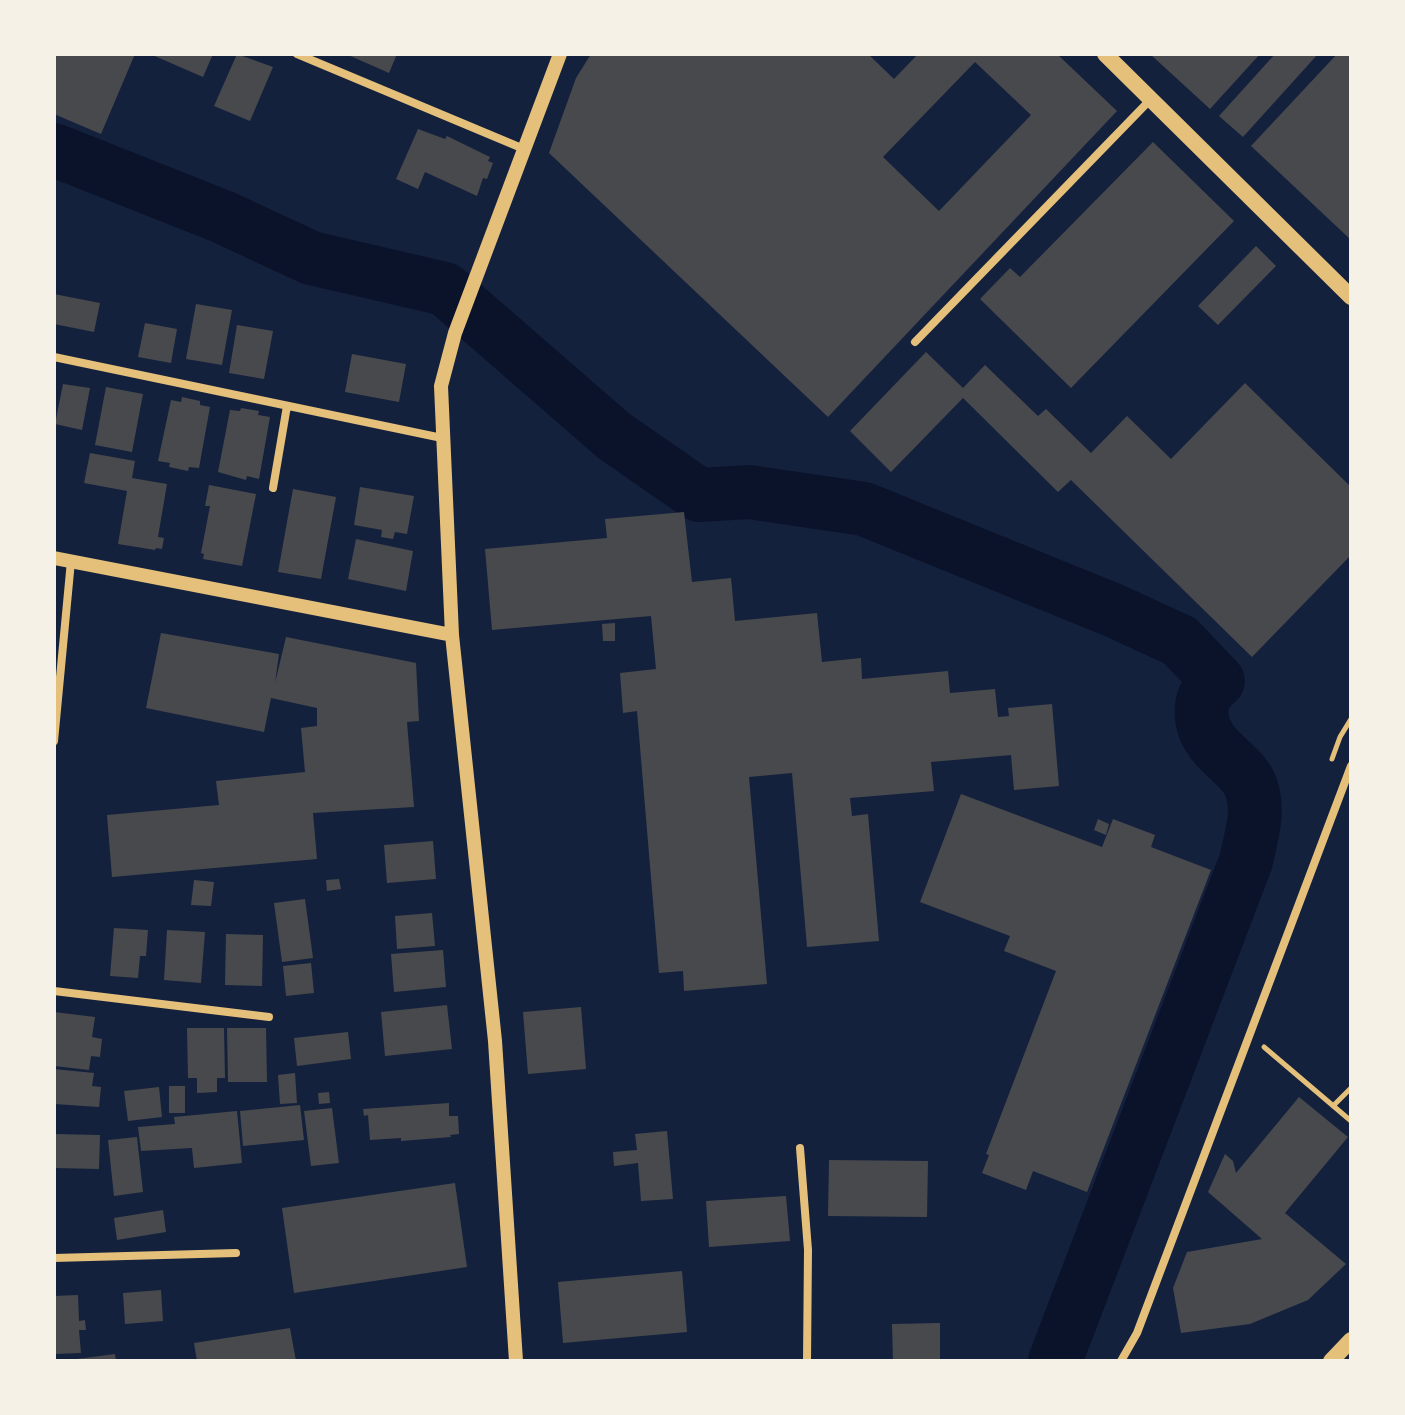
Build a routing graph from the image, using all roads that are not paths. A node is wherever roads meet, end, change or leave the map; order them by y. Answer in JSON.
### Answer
{"nodes":[{"id":1,"x":297,"y":54,"type":"edge"},
{"id":2,"x":560,"y":54,"type":"edge"},
{"id":3,"x":1105,"y":54,"type":"edge"},
{"id":4,"x":1151,"y":99,"type":"junction"},
{"id":5,"x":524,"y":149,"type":"junction"},
{"id":6,"x":1351,"y":297,"type":"edge"},
{"id":7,"x":915,"y":342,"type":"dead end"},
{"id":8,"x":54,"y":357,"type":"edge"},
{"id":9,"x":287,"y":406,"type":"junction"},
{"id":10,"x":442,"y":438,"type":"junction"},
{"id":11,"x":273,"y":488,"type":"dead end"},
{"id":12,"x":54,"y":558,"type":"edge"},
{"id":13,"x":71,"y":561,"type":"junction"},
{"id":14,"x":452,"y":635,"type":"junction"},
{"id":15,"x":54,"y":741,"type":"edge"},
{"id":16,"x":1351,"y":766,"type":"edge"},
{"id":17,"x":54,"y":991,"type":"edge"},
{"id":18,"x":269,"y":1017,"type":"dead end"},
{"id":19,"x":800,"y":1148,"type":"dead end"},
{"id":20,"x":236,"y":1253,"type":"dead end"},
{"id":21,"x":54,"y":1258,"type":"edge"},
{"id":22,"x":1351,"y":1340,"type":"edge"},
{"id":23,"x":516,"y":1361,"type":"edge"},
{"id":24,"x":807,"y":1361,"type":"edge"},
{"id":25,"x":1121,"y":1361,"type":"edge"},
{"id":26,"x":1331,"y":1361,"type":"edge"}],
"edges":[{"from":1,"to":5,"type":"street"},
{"from":2,"to":5,"type":"street"},
{"from":3,"to":4,"type":"main road"},
{"from":4,"to":6,"type":"main road"},
{"from":4,"to":7,"type":"street"},
{"from":5,"to":10,"type":"street"},
{"from":8,"to":9,"type":"street"},
{"from":9,"to":10,"type":"street"},
{"from":9,"to":11,"type":"street"},
{"from":10,"to":14,"type":"street"},
{"from":12,"to":13,"type":"street"},
{"from":13,"to":14,"type":"street"},
{"from":13,"to":15,"type":"street"},
{"from":14,"to":23,"type":"street"},
{"from":16,"to":25,"type":"street"},
{"from":17,"to":18,"type":"street"},
{"from":19,"to":24,"type":"street"},
{"from":20,"to":21,"type":"street"},
{"from":22,"to":26,"type":"main road"}]}
